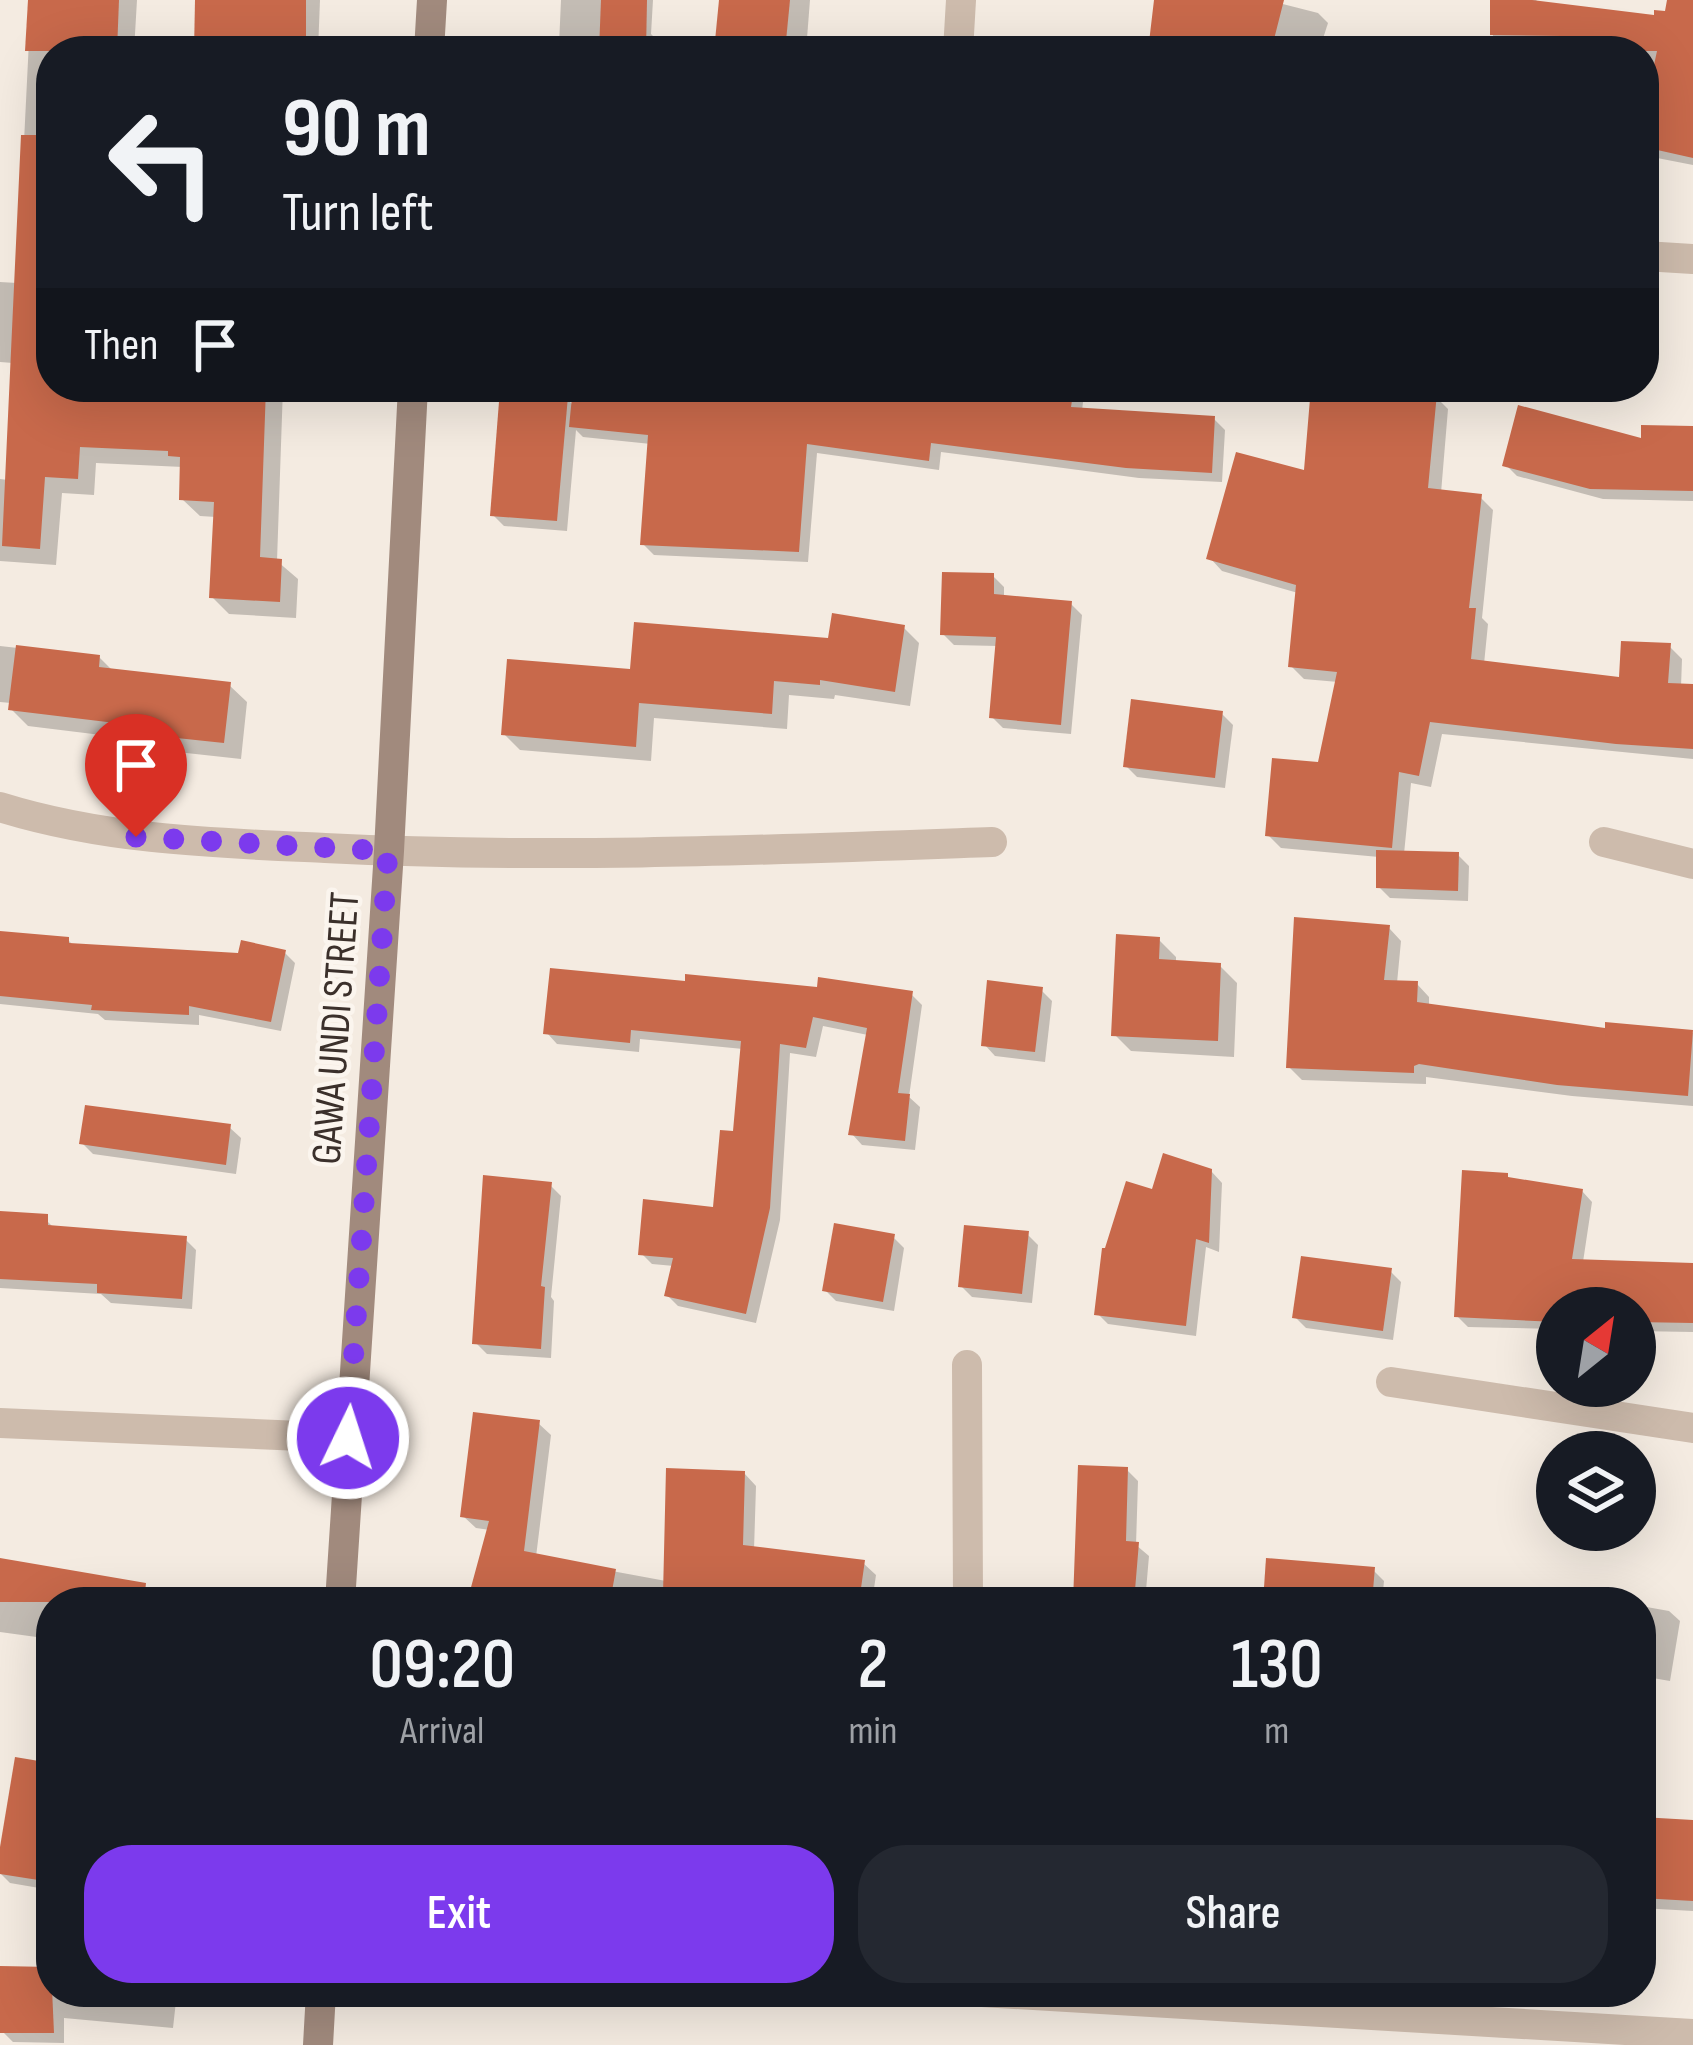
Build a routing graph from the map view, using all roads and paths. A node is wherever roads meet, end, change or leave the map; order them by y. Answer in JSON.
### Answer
{"nodes":[{"id":1,"x":432,"y":0,"type":"edge"},
{"id":2,"x":962,"y":0,"type":"edge"},
{"id":3,"x":430,"y":36,"type":"edge"},
{"id":4,"x":959,"y":36,"type":"edge"},
{"id":5,"x":1659,"y":257,"type":"edge"},
{"id":6,"x":1693,"y":259,"type":"edge"},
{"id":7,"x":412,"y":402,"type":"edge"},
{"id":8,"x":0,"y":807,"type":"edge"},
{"id":9,"x":992,"y":842,"type":"dead end"},
{"id":10,"x":1604,"y":842,"type":"dead end"},
{"id":11,"x":388,"y":851,"type":"junction"},
{"id":12,"x":1693,"y":864,"type":"edge"},
{"id":13,"x":967,"y":1365,"type":"dead end"},
{"id":14,"x":1391,"y":1382,"type":"dead end"},
{"id":15,"x":0,"y":1423,"type":"edge"},
{"id":16,"x":1693,"y":1428,"type":"edge"},
{"id":17,"x":348,"y":1438,"type":"junction"},
{"id":18,"x":341,"y":1587,"type":"edge"},
{"id":19,"x":968,"y":1587,"type":"edge"},
{"id":20,"x":320,"y":2007,"type":"edge"},
{"id":21,"x":1236,"y":2007,"type":"edge"},
{"id":22,"x":1693,"y":2034,"type":"edge"},
{"id":23,"x":318,"y":2045,"type":"edge"}],
"edges":[{"from":1,"to":3,"type":"street"},
{"from":2,"to":4,"type":"street"},
{"from":5,"to":6,"type":"street"},
{"from":7,"to":11,"type":"street","name":"GAWA UNDI STREET"},
{"from":8,"to":11,"type":"street"},
{"from":9,"to":11,"type":"street"},
{"from":10,"to":12,"type":"street"},
{"from":11,"to":17,"type":"street","name":"GAWA UNDI STREET"},
{"from":13,"to":19,"type":"street"},
{"from":14,"to":16,"type":"street"},
{"from":15,"to":17,"type":"street"},
{"from":17,"to":18,"type":"street","name":"GAWA UNDI STREET"},
{"from":20,"to":23,"type":"street"},
{"from":21,"to":22,"type":"street"}]}
